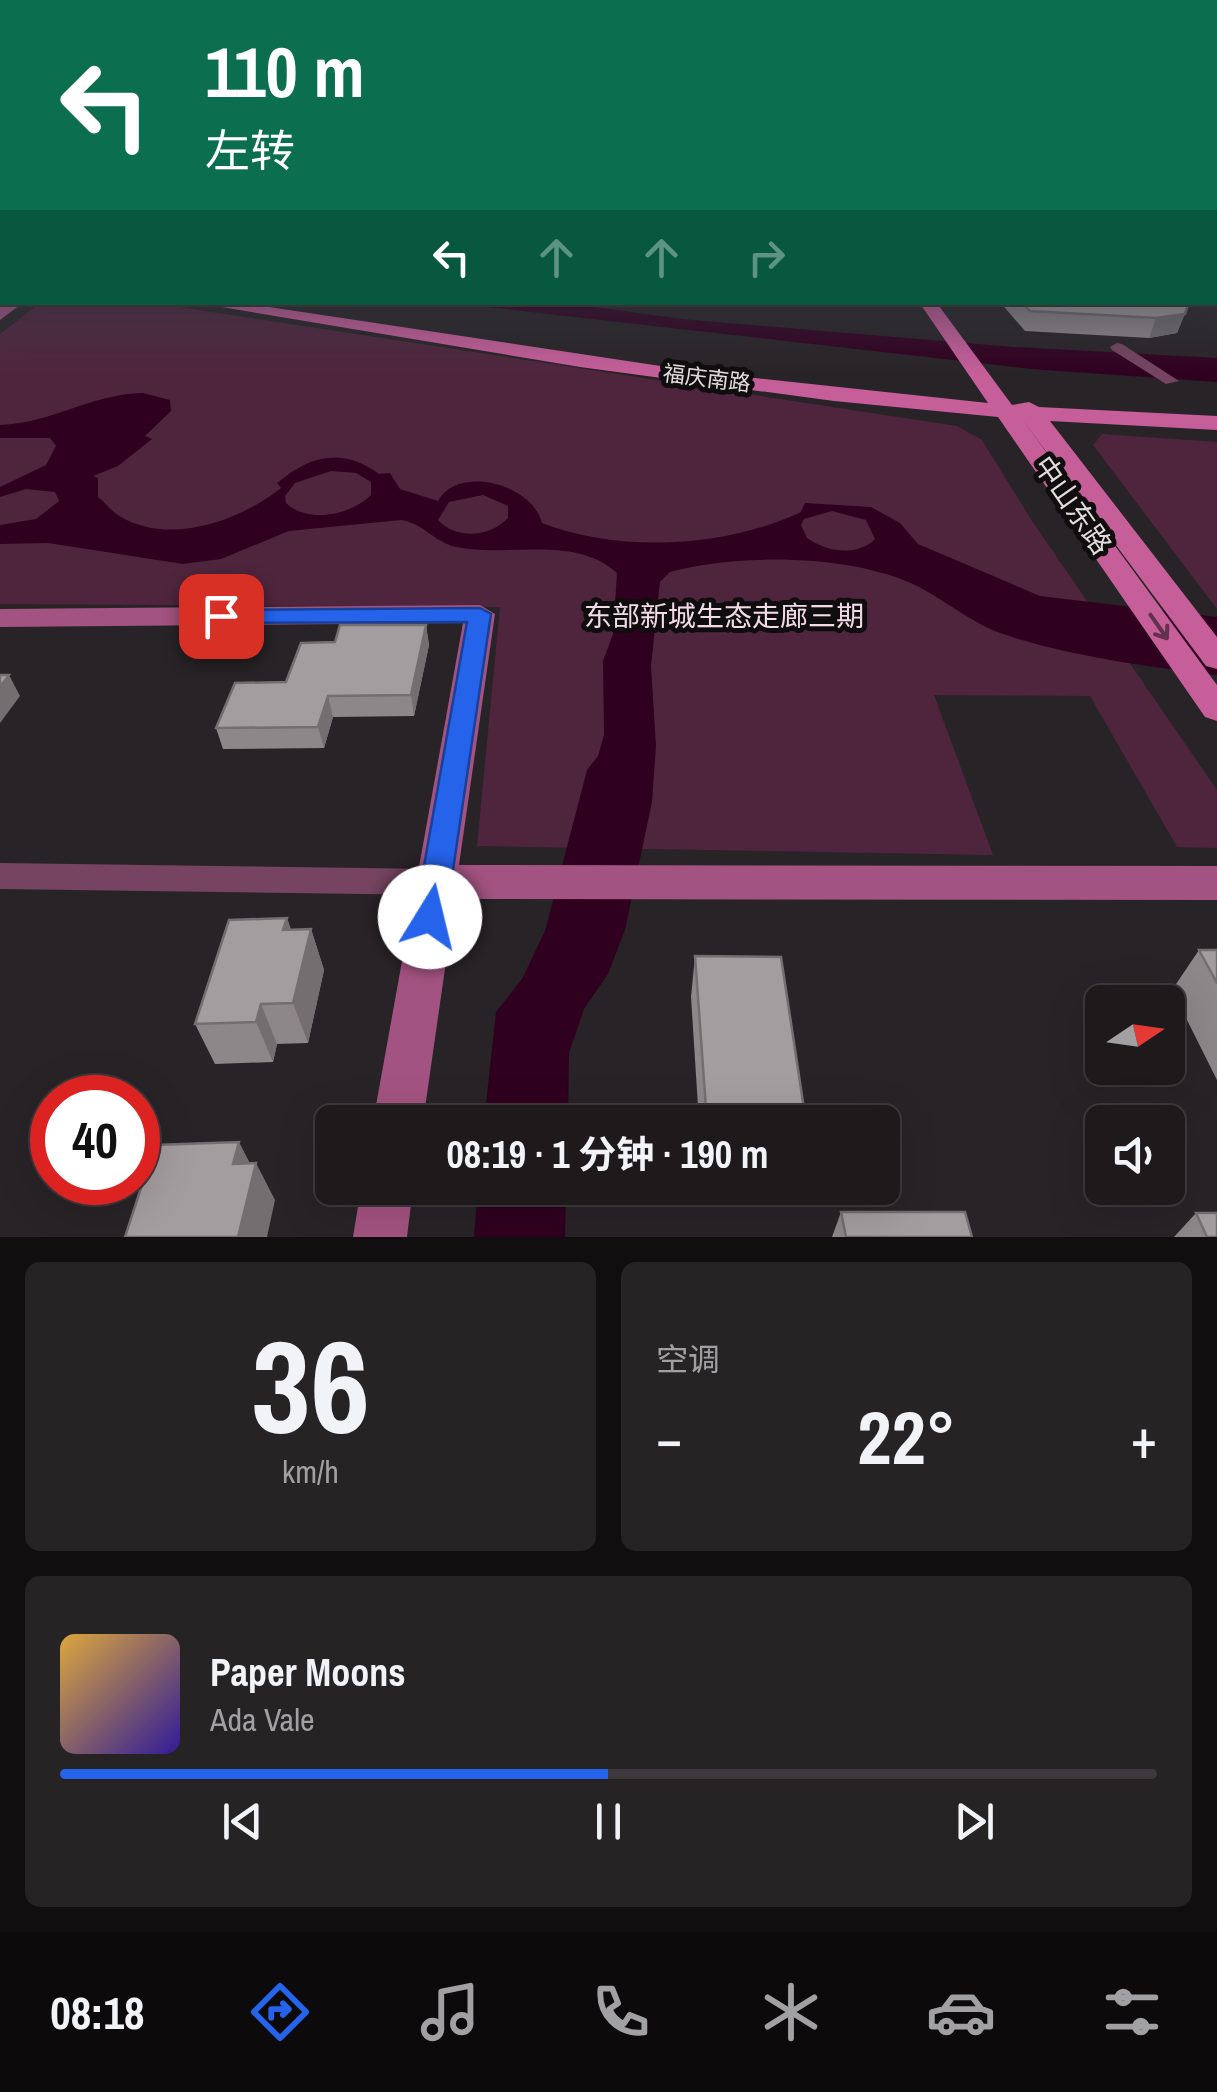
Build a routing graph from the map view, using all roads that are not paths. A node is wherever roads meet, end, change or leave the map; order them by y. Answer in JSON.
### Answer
{"nodes":[{"id":1,"x":219,"y":305,"type":"edge"},
{"id":2,"x":318,"y":305,"type":"edge"},
{"id":3,"x":928,"y":305,"type":"edge"},
{"id":4,"x":950,"y":305,"type":"edge"},
{"id":5,"x":1118,"y":347,"type":"dead end"},
{"id":6,"x":1171,"y":381,"type":"dead end"},
{"id":7,"x":1015,"y":407,"type":"junction"},
{"id":8,"x":1217,"y":407,"type":"edge"},
{"id":9,"x":1217,"y":423,"type":"edge"},
{"id":10,"x":0,"y":618,"type":"edge"},
{"id":11,"x":1217,"y":659,"type":"edge"},
{"id":12,"x":1217,"y":709,"type":"edge"},
{"id":13,"x":0,"y":876,"type":"edge"},
{"id":14,"x":436,"y":882,"type":"junction"},
{"id":15,"x":1217,"y":883,"type":"edge"},
{"id":16,"x":401,"y":1105,"type":"edge"},
{"id":17,"x":385,"y":1205,"type":"edge"},
{"id":18,"x":380,"y":1237,"type":"edge"}],
"edges":[{"from":1,"to":7,"type":"main road","name":"福庆南路"},
{"from":2,"to":7,"type":"main road","name":"福庆南路"},
{"from":3,"to":7,"type":"main road","name":"中山东路"},
{"from":4,"to":7,"type":"main road","name":"中山东路"},
{"from":5,"to":6,"type":"street"},
{"from":7,"to":8,"type":"main road","name":"福庆南路"},
{"from":7,"to":9,"type":"main road","name":"福庆南路"},
{"from":7,"to":11,"type":"main road","name":"中山东路"},
{"from":7,"to":12,"type":"main road","name":"中山东路","one_way":true},
{"from":10,"to":14,"type":"street"},
{"from":13,"to":14,"type":"street"},
{"from":14,"to":15,"type":"street"},
{"from":14,"to":16,"type":"street"},
{"from":17,"to":18,"type":"street"}]}
